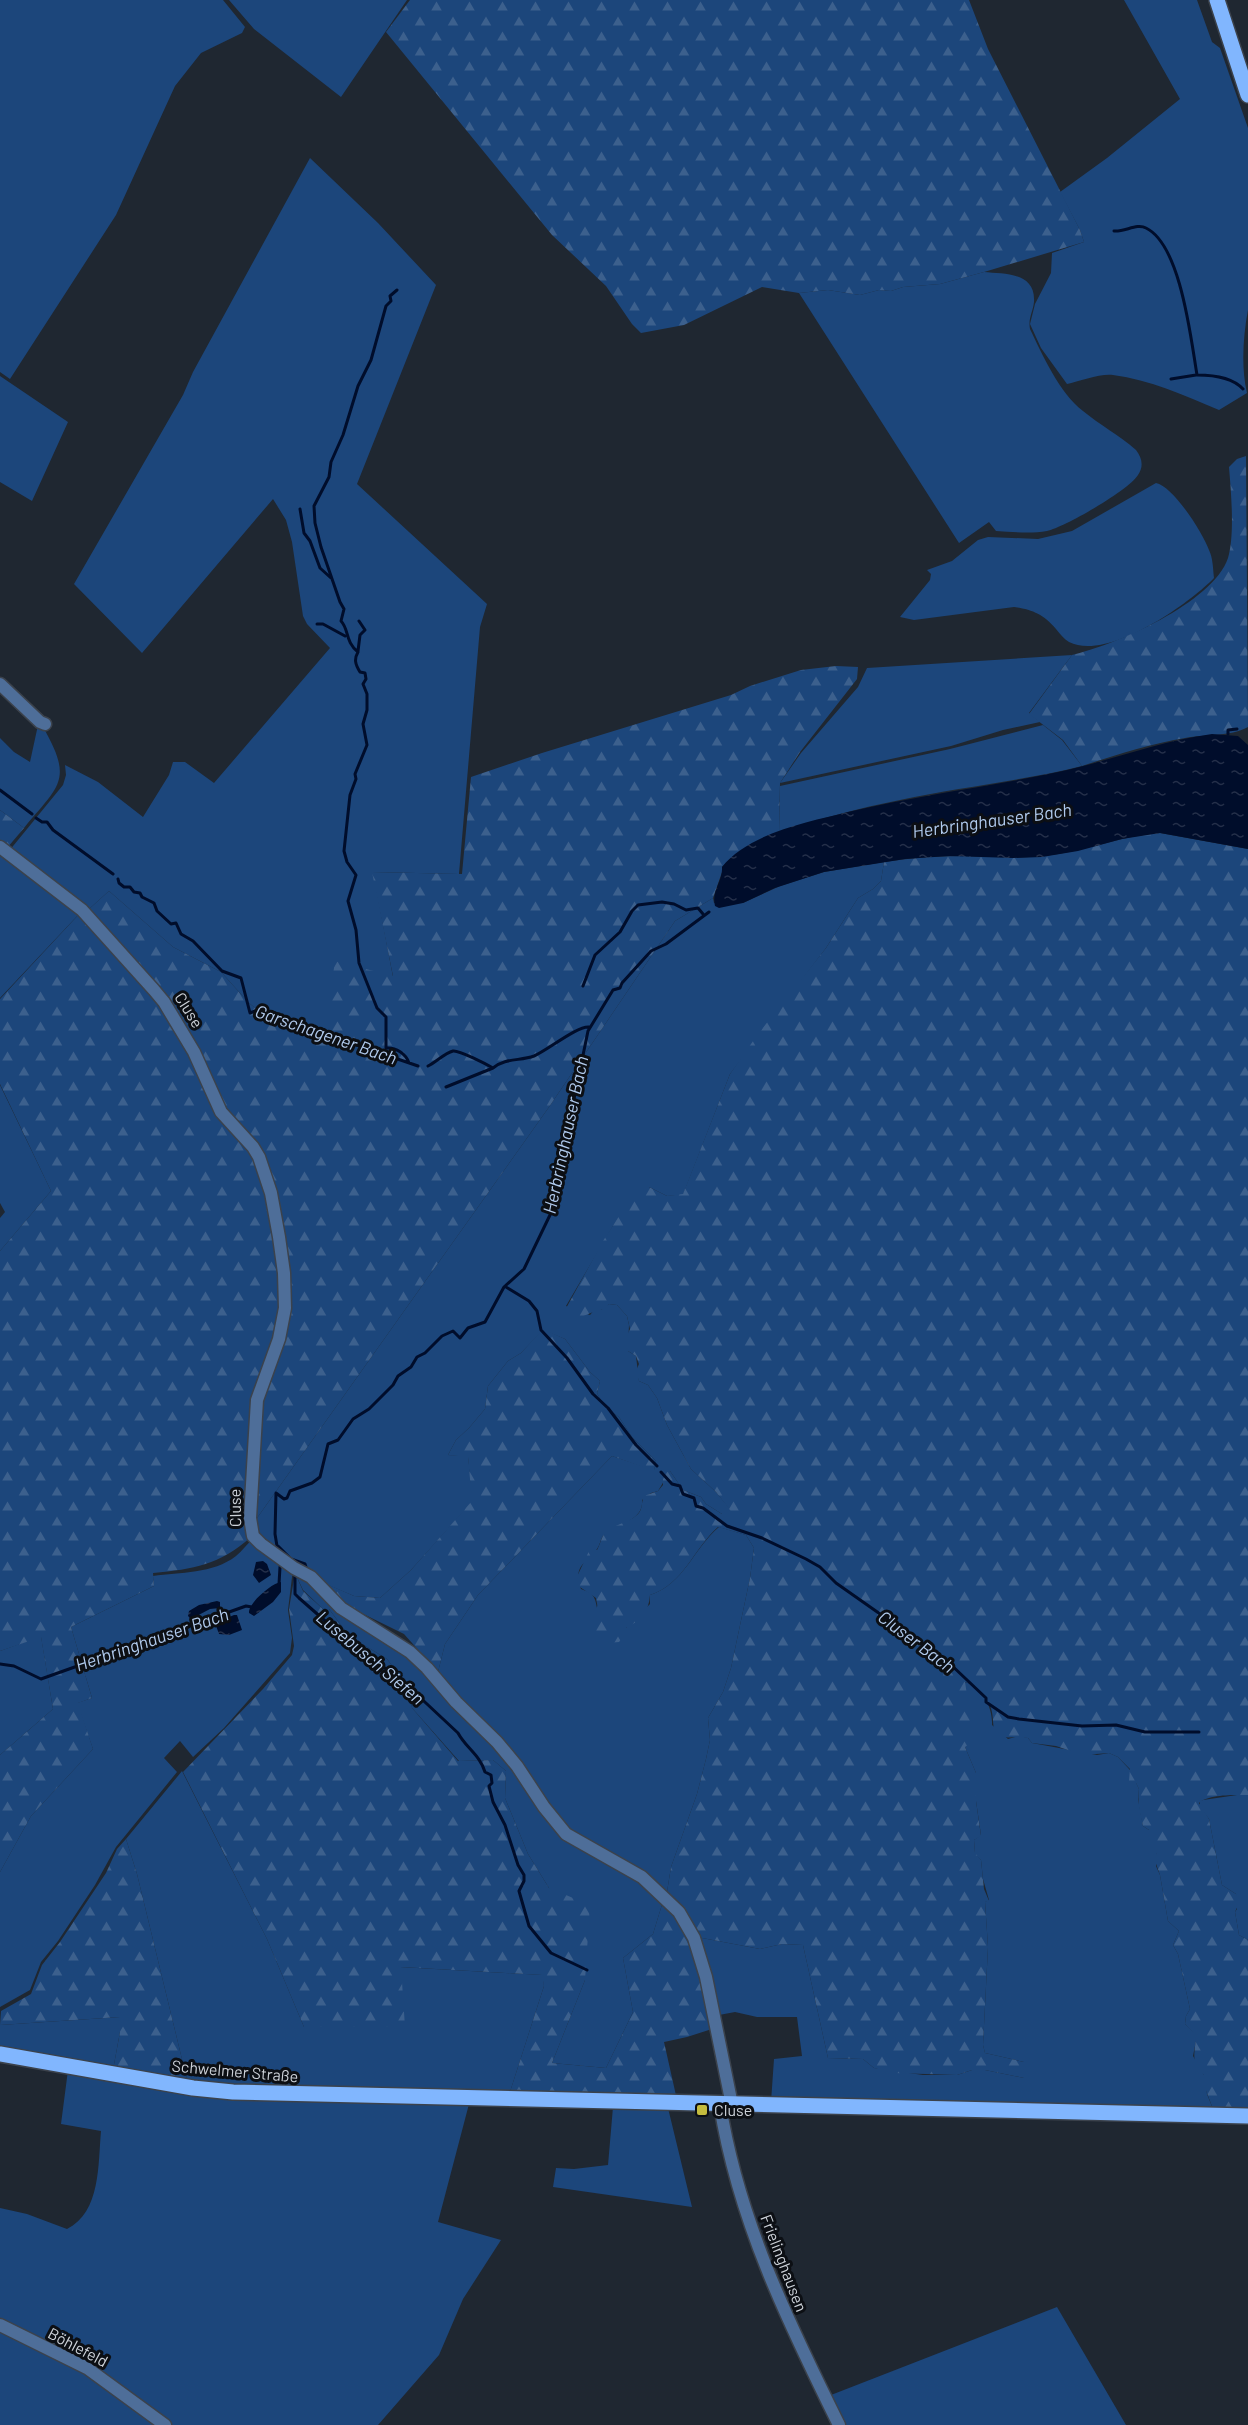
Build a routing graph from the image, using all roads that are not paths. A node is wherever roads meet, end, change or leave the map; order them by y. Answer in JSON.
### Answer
{"nodes":[{"id":1,"x":1217,"y":0,"type":"edge"},
{"id":2,"x":1248,"y":95,"type":"edge"},
{"id":3,"x":0,"y":684,"type":"edge"},
{"id":4,"x":45,"y":724,"type":"dead end"},
{"id":5,"x":0,"y":847,"type":"edge"},
{"id":6,"x":0,"y":2054,"type":"edge"},
{"id":7,"x":726,"y":2105,"type":"junction"},
{"id":8,"x":1248,"y":2116,"type":"edge"},
{"id":9,"x":0,"y":2325,"type":"edge"},
{"id":10,"x":165,"y":2425,"type":"edge"},
{"id":11,"x":839,"y":2425,"type":"edge"}],
"edges":[{"from":1,"to":2,"type":"main road"},
{"from":3,"to":4,"type":"street"},
{"from":5,"to":7,"type":"street","name":"Cluse"},
{"from":6,"to":7,"type":"main road","name":"Schwelmer Straße"},
{"from":7,"to":8,"type":"main road"},
{"from":7,"to":11,"type":"street","name":"Frielinghausen"},
{"from":9,"to":10,"type":"street","name":"Böhlefeld"}]}
